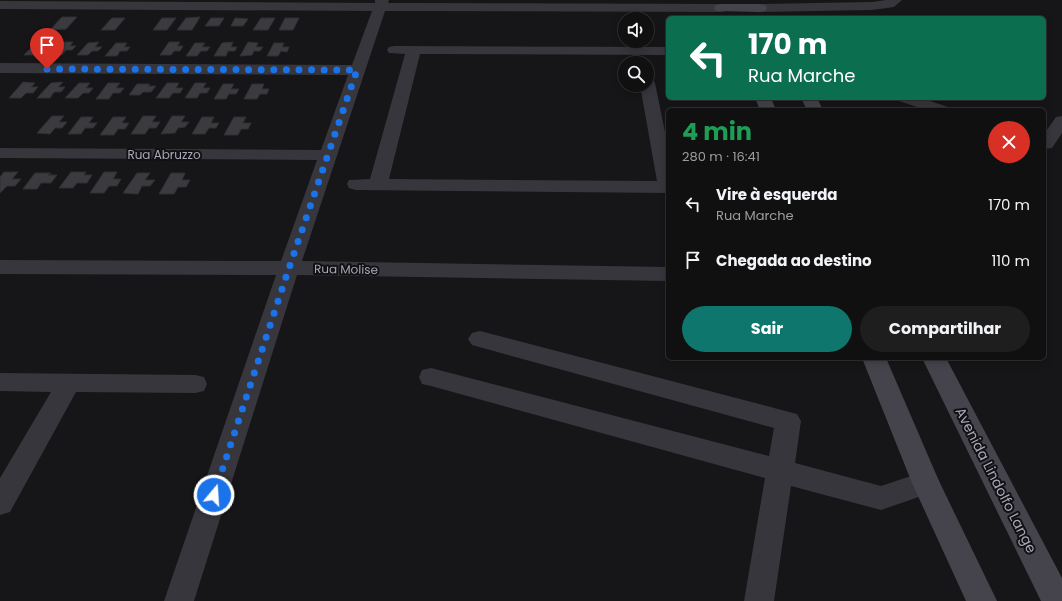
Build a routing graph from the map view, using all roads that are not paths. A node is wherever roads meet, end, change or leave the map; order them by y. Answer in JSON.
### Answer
{"nodes":[{"id":1,"x":895,"y":0,"type":"edge"},
{"id":2,"x":381,"y":3,"type":"edge"},
{"id":3,"x":0,"y":6,"type":"edge"},
{"id":4,"x":721,"y":9,"type":"edge"},
{"id":5,"x":761,"y":9,"type":"edge"},
{"id":6,"x":394,"y":50,"type":"dead end"},
{"id":7,"x":414,"y":50,"type":"junction"},
{"id":8,"x":666,"y":51,"type":"edge"},
{"id":9,"x":618,"y":56,"type":"edge"},
{"id":10,"x":646,"y":56,"type":"edge"},
{"id":11,"x":0,"y":68,"type":"edge"},
{"id":12,"x":357,"y":70,"type":"junction"},
{"id":13,"x":652,"y":92,"type":"edge"},
{"id":14,"x":911,"y":100,"type":"edge"},
{"id":15,"x":936,"y":108,"type":"edge"},
{"id":16,"x":660,"y":110,"type":"edge"},
{"id":17,"x":1062,"y":121,"type":"edge"},
{"id":18,"x":1051,"y":146,"type":"edge"},
{"id":19,"x":0,"y":153,"type":"edge"},
{"id":20,"x":328,"y":155,"type":"junction"},
{"id":21,"x":666,"y":167,"type":"edge"},
{"id":22,"x":356,"y":184,"type":"dead end"},
{"id":23,"x":378,"y":184,"type":"junction"},
{"id":24,"x":666,"y":186,"type":"edge"},
{"id":25,"x":0,"y":267,"type":"edge"},
{"id":26,"x":289,"y":268,"type":"junction"},
{"id":27,"x":666,"y":274,"type":"edge"},
{"id":28,"x":480,"y":339,"type":"dead end"},
{"id":29,"x":875,"y":360,"type":"edge"},
{"id":30,"x":935,"y":360,"type":"edge"},
{"id":31,"x":432,"y":378,"type":"dead end"},
{"id":32,"x":0,"y":382,"type":"edge"},
{"id":33,"x":69,"y":383,"type":"junction"},
{"id":34,"x":195,"y":384,"type":"dead end"},
{"id":35,"x":780,"y":472,"type":"junction"},
{"id":36,"x":926,"y":483,"type":"junction"},
{"id":37,"x":0,"y":503,"type":"edge"},
{"id":38,"x":179,"y":601,"type":"edge"},
{"id":39,"x":758,"y":601,"type":"edge"},
{"id":40,"x":982,"y":601,"type":"edge"},
{"id":41,"x":1060,"y":601,"type":"edge"}],
"edges":[{"from":1,"to":5,"type":"street"},
{"from":2,"to":3,"type":"street"},
{"from":2,"to":4,"type":"street"},
{"from":2,"to":12,"type":"street"},
{"from":4,"to":5,"type":"street"},
{"from":6,"to":7,"type":"street"},
{"from":7,"to":9,"type":"street"},
{"from":7,"to":23,"type":"street"},
{"from":8,"to":10,"type":"street"},
{"from":11,"to":12,"type":"street"},
{"from":12,"to":20,"type":"street"},
{"from":13,"to":16,"type":"street"},
{"from":14,"to":15,"type":"street"},
{"from":16,"to":21,"type":"street"},
{"from":17,"to":18,"type":"street"},
{"from":19,"to":20,"type":"street","name":"Rua Abruzzo"},
{"from":20,"to":26,"type":"street"},
{"from":22,"to":23,"type":"street"},
{"from":23,"to":24,"type":"street"},
{"from":25,"to":26,"type":"street","name":"Rua Molise"},
{"from":26,"to":27,"type":"street","name":"Rua Molise"},
{"from":26,"to":38,"type":"street"},
{"from":28,"to":35,"type":"street"},
{"from":29,"to":36,"type":"street"},
{"from":30,"to":41,"type":"street","name":"Avenida Lindolfo Lange"},
{"from":31,"to":35,"type":"street"},
{"from":32,"to":33,"type":"street"},
{"from":33,"to":34,"type":"street"},
{"from":33,"to":37,"type":"street"},
{"from":35,"to":36,"type":"street"},
{"from":35,"to":39,"type":"street"},
{"from":36,"to":40,"type":"street"}]}
